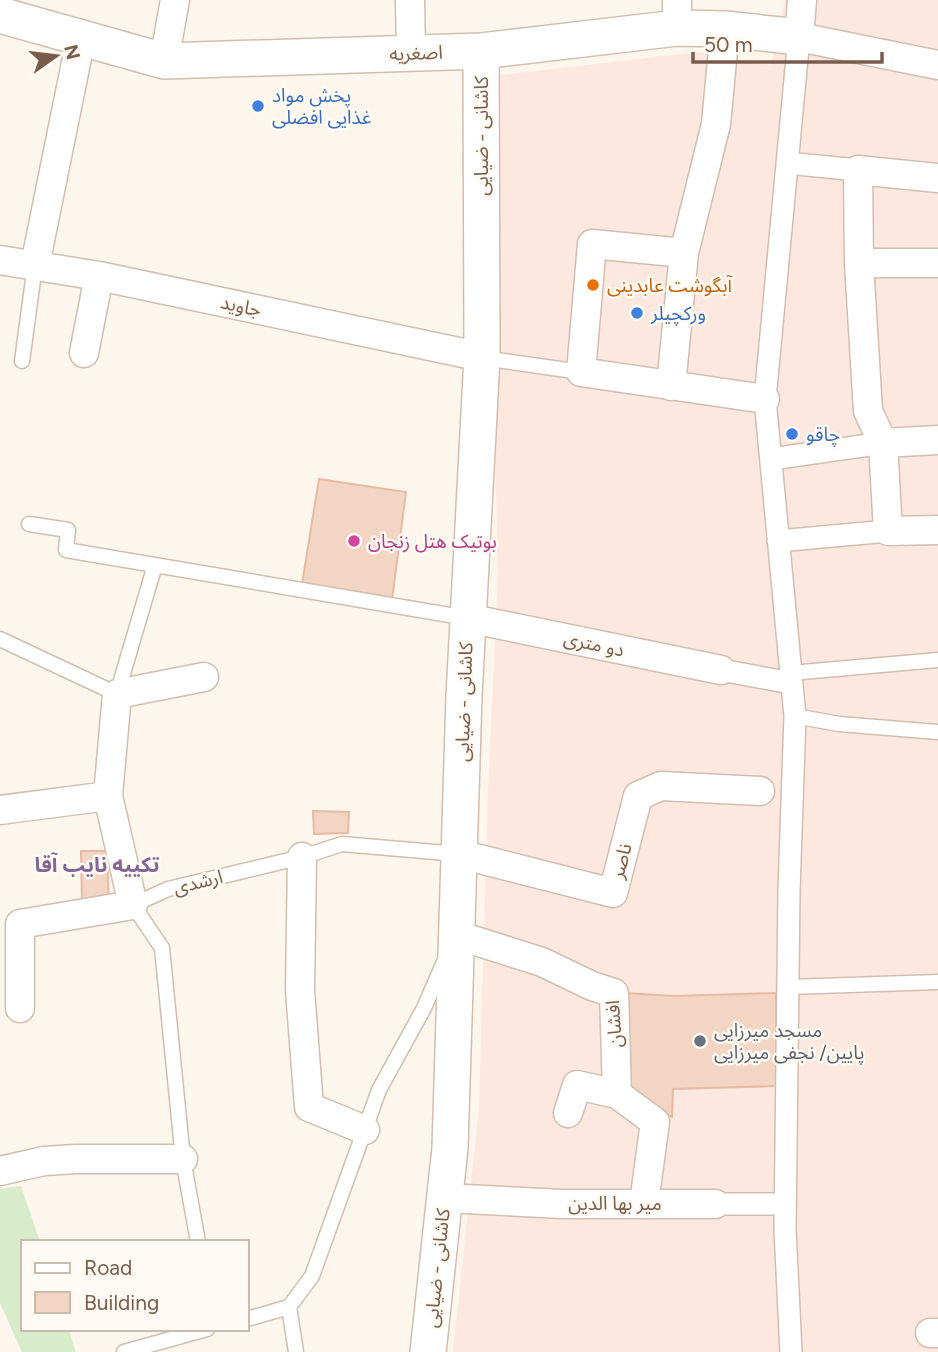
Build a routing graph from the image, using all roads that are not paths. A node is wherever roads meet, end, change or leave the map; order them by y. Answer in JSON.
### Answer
{"nodes":[{"id":1,"x":175,"y":0,"type":"edge"},
{"id":2,"x":410,"y":0,"type":"edge"},
{"id":3,"x":802,"y":0,"type":"edge"},
{"id":4,"x":677,"y":14,"type":"edge"},
{"id":5,"x":0,"y":15,"type":"edge"},
{"id":6,"x":725,"y":29,"type":"junction"},
{"id":7,"x":799,"y":37,"type":"junction"},
{"id":8,"x":81,"y":38,"type":"junction"},
{"id":9,"x":481,"y":51,"type":"junction"},
{"id":10,"x":411,"y":53,"type":"junction"},
{"id":11,"x":164,"y":61,"type":"junction"},
{"id":12,"x":938,"y":65,"type":"edge"},
{"id":13,"x":787,"y":163,"type":"junction"},
{"id":14,"x":858,"y":170,"type":"junction"},
{"id":15,"x":938,"y":178,"type":"edge"},
{"id":16,"x":684,"y":253,"type":"junction"},
{"id":17,"x":0,"y":261,"type":"edge"},
{"id":18,"x":859,"y":263,"type":"junction"},
{"id":19,"x":938,"y":263,"type":"edge"},
{"id":20,"x":35,"y":265,"type":"junction"},
{"id":21,"x":99,"y":276,"type":"junction"},
{"id":22,"x":83,"y":353,"type":"dead end"},
{"id":23,"x":482,"y":358,"type":"junction"},
{"id":24,"x":22,"y":361,"type":"dead end"},
{"id":25,"x":581,"y":372,"type":"junction"},
{"id":26,"x":671,"y":386,"type":"junction"},
{"id":27,"x":765,"y":399,"type":"junction"},
{"id":28,"x":938,"y":440,"type":"edge"},
{"id":29,"x":883,"y":443,"type":"junction"},
{"id":30,"x":771,"y":459,"type":"junction"},
{"id":31,"x":29,"y":524,"type":"dead end"},
{"id":32,"x":938,"y":530,"type":"edge"},
{"id":33,"x":888,"y":531,"type":"junction"},
{"id":34,"x":778,"y":541,"type":"junction"},
{"id":35,"x":156,"y":565,"type":"junction"},
{"id":36,"x":467,"y":618,"type":"junction"},
{"id":37,"x":0,"y":639,"type":"edge"},
{"id":38,"x":938,"y":660,"type":"edge"},
{"id":39,"x":721,"y":670,"type":"joint"},
{"id":40,"x":204,"y":677,"type":"dead end"},
{"id":41,"x":791,"y":678,"type":"junction"},
{"id":42,"x":117,"y":694,"type":"junction"},
{"id":43,"x":795,"y":716,"type":"junction"},
{"id":44,"x":938,"y":733,"type":"edge"},
{"id":45,"x":761,"y":791,"type":"joint"},
{"id":46,"x":792,"y":794,"type":"junction"},
{"id":47,"x":108,"y":796,"type":"junction"},
{"id":48,"x":0,"y":810,"type":"edge"},
{"id":49,"x":460,"y":854,"type":"junction"},
{"id":50,"x":302,"y":857,"type":"junction"},
{"id":51,"x":133,"y":905,"type":"junction"},
{"id":52,"x":457,"y":935,"type":"junction"},
{"id":53,"x":10,"y":961,"type":"edge"},
{"id":54,"x":938,"y":982,"type":"edge"},
{"id":55,"x":789,"y":987,"type":"junction"},
{"id":56,"x":20,"y":1008,"type":"dead end"},
{"id":57,"x":617,"y":1094,"type":"junction"},
{"id":58,"x":568,"y":1113,"type":"dead end"},
{"id":59,"x":365,"y":1130,"type":"junction"},
{"id":60,"x":183,"y":1159,"type":"junction"},
{"id":61,"x":0,"y":1171,"type":"edge"},
{"id":62,"x":445,"y":1198,"type":"junction"},
{"id":63,"x":644,"y":1203,"type":"junction"},
{"id":64,"x":715,"y":1204,"type":"joint"},
{"id":65,"x":785,"y":1204,"type":"junction"},
{"id":66,"x":198,"y":1240,"type":"edge"},
{"id":67,"x":289,"y":1307,"type":"junction"},
{"id":68,"x":248,"y":1318,"type":"edge"},
{"id":69,"x":200,"y":1331,"type":"edge"},
{"id":70,"x":124,"y":1352,"type":"edge"},
{"id":71,"x":296,"y":1352,"type":"edge"},
{"id":72,"x":428,"y":1352,"type":"edge"},
{"id":73,"x":791,"y":1352,"type":"edge"}],
"edges":[{"from":1,"to":11,"type":"street"},
{"from":2,"to":10,"type":"street"},
{"from":3,"to":7,"type":"street"},
{"from":4,"to":6,"type":"street","name":"اصغریه"},
{"from":4,"to":9,"type":"street","name":"اصغریه"},
{"from":5,"to":8,"type":"street","name":"اصغریه"},
{"from":6,"to":7,"type":"street","name":"اصغریه"},
{"from":6,"to":16,"type":"street"},
{"from":7,"to":12,"type":"street"},
{"from":7,"to":13,"type":"street"},
{"from":8,"to":11,"type":"street","name":"اصغریه"},
{"from":8,"to":20,"type":"street"},
{"from":9,"to":10,"type":"street","name":"اصغریه"},
{"from":9,"to":23,"type":"street","name":"کاشانی - ضیایی"},
{"from":10,"to":11,"type":"street","name":"اصغریه"},
{"from":13,"to":14,"type":"street"},
{"from":13,"to":27,"type":"street"},
{"from":14,"to":15,"type":"street"},
{"from":14,"to":18,"type":"street"},
{"from":16,"to":25,"type":"street"},
{"from":16,"to":26,"type":"street"},
{"from":17,"to":20,"type":"street","name":"جاوید"},
{"from":18,"to":19,"type":"street"},
{"from":18,"to":29,"type":"street"},
{"from":20,"to":21,"type":"street","name":"جاوید"},
{"from":20,"to":24,"type":"lane"},
{"from":21,"to":22,"type":"street"},
{"from":21,"to":23,"type":"street","name":"جاوید"},
{"from":23,"to":25,"type":"lane"},
{"from":23,"to":36,"type":"street","name":"کاشانی - ضیایی"},
{"from":25,"to":26,"type":"street"},
{"from":26,"to":27,"type":"street"},
{"from":27,"to":30,"type":"street"},
{"from":28,"to":29,"type":"street"},
{"from":29,"to":30,"type":"street"},
{"from":29,"to":33,"type":"street"},
{"from":30,"to":34,"type":"street"},
{"from":31,"to":35,"type":"lane"},
{"from":32,"to":33,"type":"street"},
{"from":33,"to":34,"type":"street"},
{"from":34,"to":41,"type":"street"},
{"from":35,"to":36,"type":"lane"},
{"from":35,"to":42,"type":"lane"},
{"from":36,"to":39,"type":"street","name":"دو متری"},
{"from":36,"to":49,"type":"street","name":"کاشانی - ضیایی"},
{"from":37,"to":42,"type":"lane"},
{"from":38,"to":41,"type":"lane"},
{"from":39,"to":41,"type":"street"},
{"from":40,"to":42,"type":"street"},
{"from":41,"to":43,"type":"street"},
{"from":42,"to":47,"type":"street"},
{"from":43,"to":44,"type":"lane"},
{"from":43,"to":46,"type":"street"},
{"from":45,"to":46,"type":"street"},
{"from":45,"to":49,"type":"street","name":"ناصر"},
{"from":46,"to":55,"type":"street"},
{"from":47,"to":48,"type":"street"},
{"from":47,"to":51,"type":"street"},
{"from":49,"to":50,"type":"lane","name":"ارشدی"},
{"from":49,"to":52,"type":"street","name":"کاشانی - ضیایی"},
{"from":50,"to":51,"type":"lane","name":"ارشدی"},
{"from":50,"to":59,"type":"street"},
{"from":51,"to":53,"type":"street","name":"ارشدی"},
{"from":51,"to":60,"type":"lane"},
{"from":52,"to":57,"type":"street","name":"افشان"},
{"from":52,"to":59,"type":"lane"},
{"from":52,"to":62,"type":"street","name":"کاشانی - ضیایی"},
{"from":53,"to":56,"type":"street","name":"ارشدی"},
{"from":54,"to":55,"type":"lane"},
{"from":55,"to":65,"type":"street"},
{"from":57,"to":58,"type":"street"},
{"from":57,"to":63,"type":"street"},
{"from":59,"to":67,"type":"lane"},
{"from":60,"to":61,"type":"street"},
{"from":60,"to":66,"type":"lane"},
{"from":62,"to":63,"type":"street","name":"میر بها الدین"},
{"from":62,"to":72,"type":"street","name":"کاشانی - ضیایی"},
{"from":63,"to":64,"type":"street","name":"میر بها الدین"},
{"from":64,"to":65,"type":"street","name":"میر بها الدین"},
{"from":65,"to":73,"type":"street"},
{"from":67,"to":68,"type":"lane"},
{"from":67,"to":71,"type":"lane"},
{"from":69,"to":70,"type":"lane"}]}
